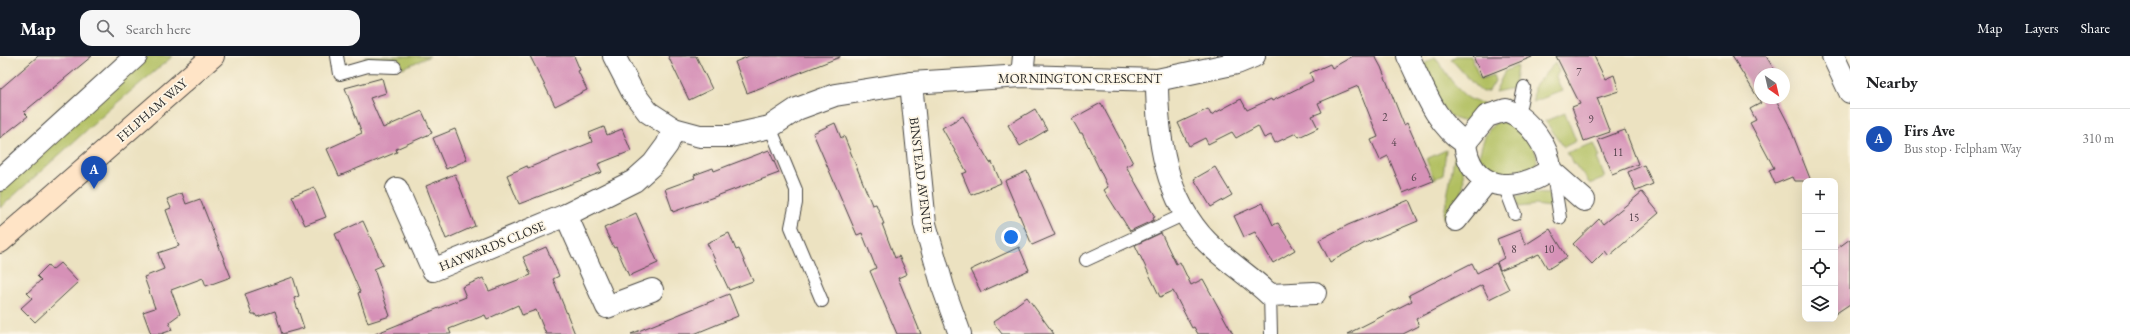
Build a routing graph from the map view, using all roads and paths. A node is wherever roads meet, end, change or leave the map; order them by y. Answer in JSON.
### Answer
{"nodes":[{"id":1,"x":136,"y":56,"type":"edge"},
{"id":2,"x":213,"y":56,"type":"edge"},
{"id":3,"x":337,"y":56,"type":"edge"},
{"id":4,"x":614,"y":56,"type":"edge"},
{"id":5,"x":1254,"y":56,"type":"edge"},
{"id":6,"x":1408,"y":56,"type":"edge"},
{"id":7,"x":1833,"y":56,"type":"edge"},
{"id":8,"x":1023,"y":66,"type":"edge"},
{"id":9,"x":395,"y":67,"type":"dead end"},
{"id":10,"x":1156,"y":80,"type":"junction"},
{"id":11,"x":911,"y":83,"type":"junction"},
{"id":12,"x":1524,"y":87,"type":"dead end"},
{"id":13,"x":1850,"y":92,"type":"edge"},
{"id":14,"x":1518,"y":116,"type":"junction"},
{"id":15,"x":770,"y":127,"type":"junction"},
{"id":16,"x":674,"y":129,"type":"junction"},
{"id":17,"x":1465,"y":143,"type":"junction"},
{"id":18,"x":1552,"y":171,"type":"junction"},
{"id":19,"x":0,"y":180,"type":"edge"},
{"id":20,"x":1495,"y":183,"type":"junction"},
{"id":21,"x":397,"y":189,"type":"dead end"},
{"id":22,"x":1587,"y":197,"type":"dead end"},
{"id":23,"x":1185,"y":214,"type":"junction"},
{"id":24,"x":1516,"y":214,"type":"dead end"},
{"id":25,"x":566,"y":215,"type":"junction"},
{"id":26,"x":1560,"y":218,"type":"dead end"},
{"id":27,"x":1456,"y":220,"type":"dead end"},
{"id":28,"x":0,"y":242,"type":"edge"},
{"id":29,"x":1086,"y":260,"type":"dead end"},
{"id":30,"x":652,"y":290,"type":"dead end"},
{"id":31,"x":1315,"y":293,"type":"dead end"},
{"id":32,"x":1270,"y":295,"type":"junction"},
{"id":33,"x":822,"y":301,"type":"dead end"},
{"id":34,"x":960,"y":334,"type":"edge"},
{"id":35,"x":1271,"y":334,"type":"edge"}],
"edges":[{"from":1,"to":19,"type":"street"},
{"from":2,"to":28,"type":"main road","name":"FELPHAM WAY"},
{"from":3,"to":9,"type":"lane"},
{"from":4,"to":16,"type":"street","name":"MORNINGTON CRESCENT"},
{"from":5,"to":10,"type":"street","name":"MORNINGTON CRESCENT"},
{"from":6,"to":17,"type":"street"},
{"from":7,"to":13,"type":"street"},
{"from":8,"to":10,"type":"street","name":"MORNINGTON CRESCENT"},
{"from":8,"to":11,"type":"street","name":"MORNINGTON CRESCENT"},
{"from":10,"to":23,"type":"street"},
{"from":11,"to":15,"type":"street","name":"MORNINGTON CRESCENT"},
{"from":11,"to":34,"type":"street","name":"BINSTEAD AVENUE"},
{"from":12,"to":14,"type":"lane"},
{"from":14,"to":17,"type":"street"},
{"from":14,"to":18,"type":"street"},
{"from":15,"to":16,"type":"street","name":"MORNINGTON CRESCENT"},
{"from":15,"to":33,"type":"lane"},
{"from":16,"to":25,"type":"street","name":"HAYWARDS CLOSE"},
{"from":17,"to":20,"type":"street"},
{"from":18,"to":20,"type":"street"},
{"from":18,"to":22,"type":"street"},
{"from":18,"to":26,"type":"lane"},
{"from":20,"to":24,"type":"lane"},
{"from":20,"to":27,"type":"street"},
{"from":21,"to":25,"type":"street","name":"HAYWARDS CLOSE"},
{"from":23,"to":29,"type":"lane"},
{"from":23,"to":32,"type":"street"},
{"from":25,"to":30,"type":"street"},
{"from":31,"to":32,"type":"street"},
{"from":32,"to":35,"type":"lane"}]}
